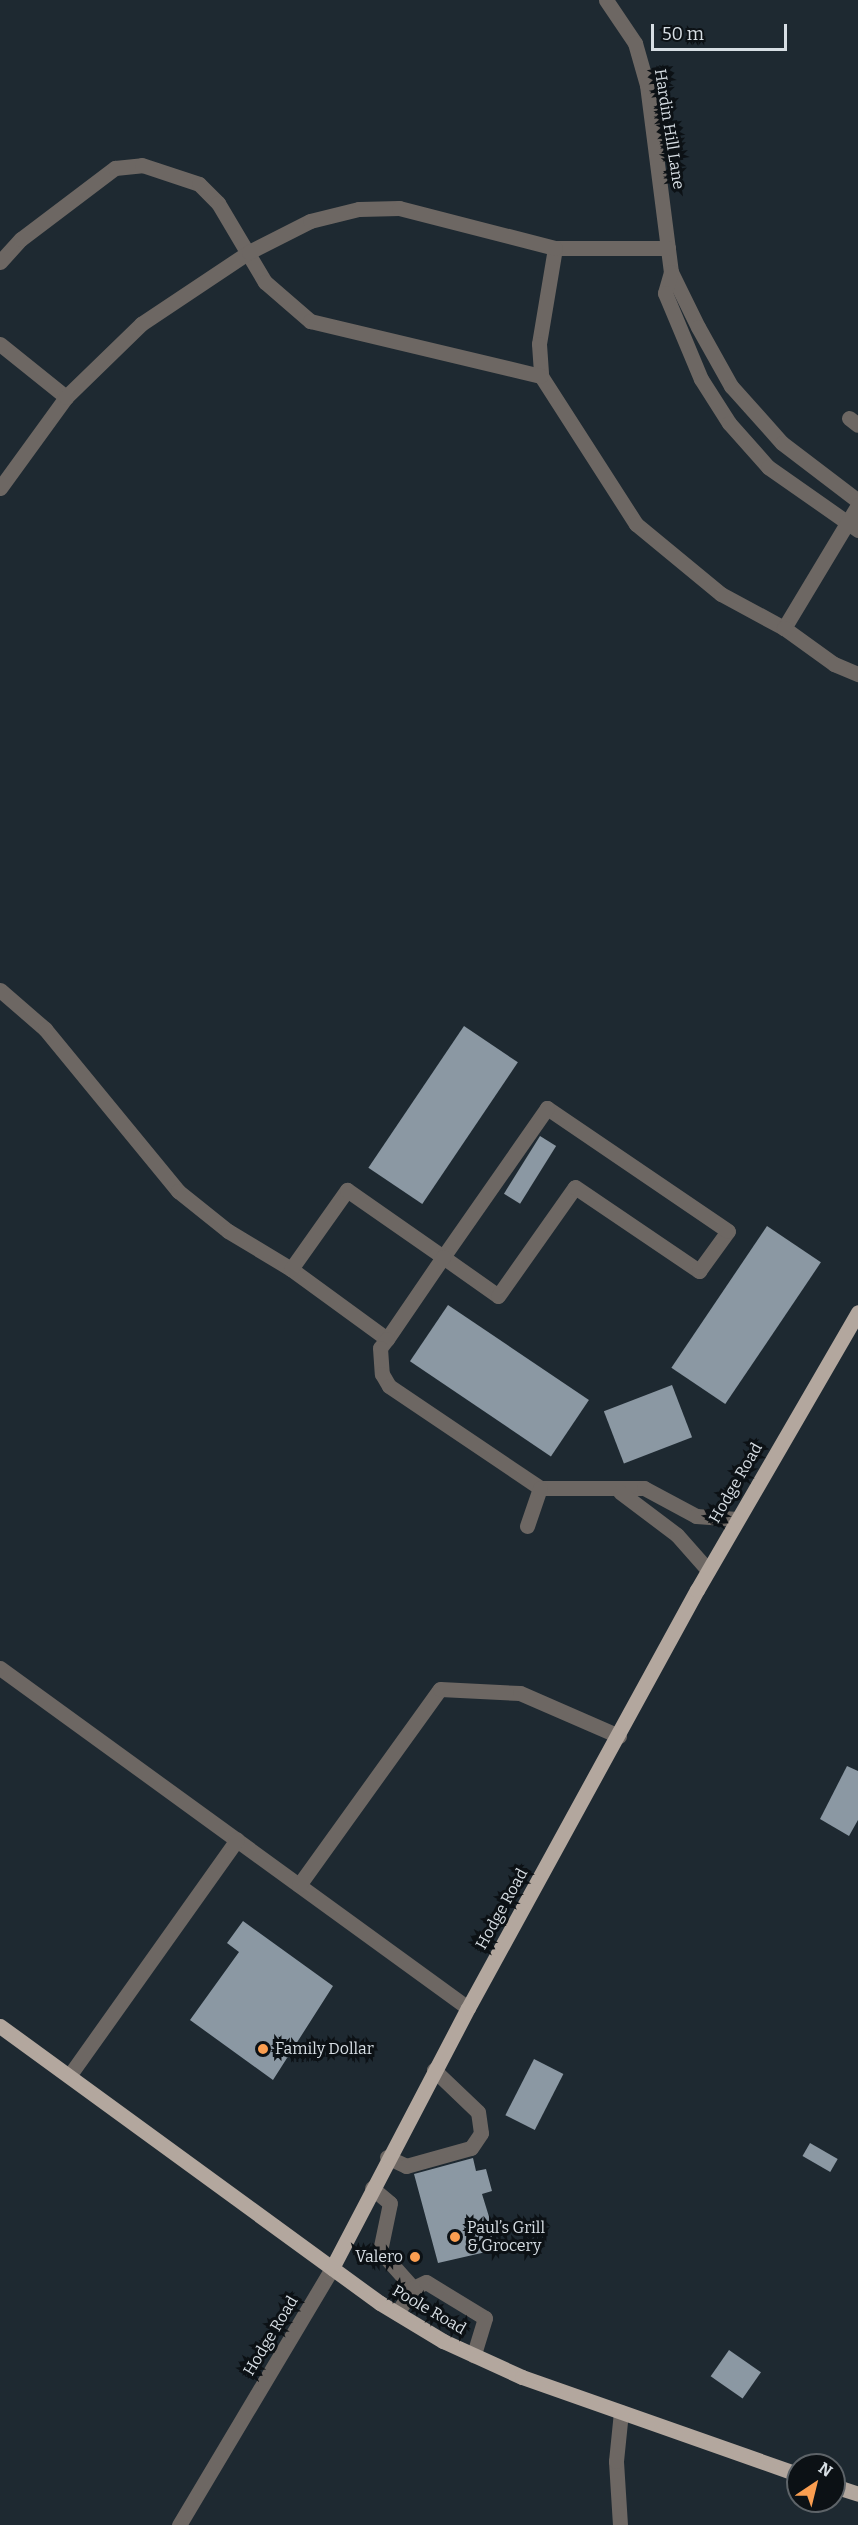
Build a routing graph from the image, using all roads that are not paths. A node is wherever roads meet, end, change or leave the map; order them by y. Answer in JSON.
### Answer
{"nodes":[{"id":1,"x":606,"y":0,"type":"edge"},
{"id":2,"x":555,"y":248,"type":"junction"},
{"id":3,"x":668,"y":248,"type":"junction"},
{"id":4,"x":249,"y":252,"type":"junction"},
{"id":5,"x":0,"y":262,"type":"edge"},
{"id":6,"x":671,"y":272,"type":"junction"},
{"id":7,"x":0,"y":344,"type":"edge"},
{"id":8,"x":541,"y":376,"type":"junction"},
{"id":9,"x":66,"y":397,"type":"junction"},
{"id":10,"x":0,"y":488,"type":"edge"},
{"id":11,"x":858,"y":503,"type":"edge"},
{"id":12,"x":854,"y":527,"type":"edge"},
{"id":13,"x":784,"y":628,"type":"junction"},
{"id":14,"x":858,"y":674,"type":"edge"},
{"id":15,"x":0,"y":990,"type":"edge"},
{"id":16,"x":443,"y":1257,"type":"junction"},
{"id":17,"x":291,"y":1269,"type":"junction"},
{"id":18,"x":858,"y":1312,"type":"edge"},
{"id":19,"x":387,"y":1340,"type":"junction"},
{"id":20,"x":540,"y":1488,"type":"junction"},
{"id":21,"x":620,"y":1492,"type":"junction"},
{"id":22,"x":737,"y":1519,"type":"junction"},
{"id":23,"x":527,"y":1526,"type":"dead end"},
{"id":24,"x":708,"y":1570,"type":"junction"},
{"id":25,"x":0,"y":1668,"type":"edge"},
{"id":26,"x":618,"y":1736,"type":"junction"},
{"id":27,"x":237,"y":1840,"type":"junction"},
{"id":28,"x":299,"y":1885,"type":"junction"},
{"id":29,"x":468,"y":2008,"type":"junction"},
{"id":30,"x":0,"y":2026,"type":"edge"},
{"id":31,"x":434,"y":2070,"type":"junction"},
{"id":32,"x":69,"y":2076,"type":"junction"},
{"id":33,"x":387,"y":2157,"type":"junction"},
{"id":34,"x":372,"y":2188,"type":"junction"},
{"id":35,"x":332,"y":2268,"type":"junction"},
{"id":36,"x":413,"y":2288,"type":"junction"},
{"id":37,"x":397,"y":2313,"type":"junction"},
{"id":38,"x":474,"y":2355,"type":"junction"},
{"id":39,"x":621,"y":2412,"type":"junction"},
{"id":40,"x":786,"y":2470,"type":"edge"},
{"id":41,"x":179,"y":2525,"type":"edge"},
{"id":42,"x":620,"y":2525,"type":"edge"}],
"edges":[{"from":1,"to":3,"type":"street","name":"Hardin Hill Lane"},
{"from":2,"to":3,"type":"street"},
{"from":2,"to":4,"type":"street"},
{"from":2,"to":8,"type":"street"},
{"from":3,"to":6,"type":"street","name":"Hardin Hill Lane"},
{"from":4,"to":5,"type":"street"},
{"from":4,"to":8,"type":"street"},
{"from":4,"to":9,"type":"street"},
{"from":6,"to":11,"type":"street","name":"Hardin Hill Lane"},
{"from":6,"to":12,"type":"street","name":"Hardin Hill Lane"},
{"from":7,"to":9,"type":"street"},
{"from":8,"to":13,"type":"street"},
{"from":9,"to":10,"type":"street"},
{"from":11,"to":12,"type":"street"},
{"from":12,"to":13,"type":"street"},
{"from":13,"to":14,"type":"street"},
{"from":15,"to":17,"type":"street"},
{"from":16,"to":16,"type":"street"},
{"from":16,"to":17,"type":"street"},
{"from":16,"to":19,"type":"street"},
{"from":17,"to":19,"type":"street"},
{"from":18,"to":22,"type":"main road","name":"Hodge Road"},
{"from":19,"to":20,"type":"street"},
{"from":20,"to":21,"type":"street"},
{"from":20,"to":23,"type":"street"},
{"from":21,"to":22,"type":"street"},
{"from":21,"to":24,"type":"street"},
{"from":22,"to":24,"type":"main road","name":"Hodge Road"},
{"from":24,"to":26,"type":"main road","name":"Hodge Road"},
{"from":25,"to":27,"type":"street"},
{"from":26,"to":28,"type":"street"},
{"from":26,"to":29,"type":"main road","name":"Hodge Road"},
{"from":27,"to":28,"type":"street"},
{"from":27,"to":32,"type":"street"},
{"from":28,"to":29,"type":"street"},
{"from":29,"to":31,"type":"main road","name":"Hodge Road"},
{"from":30,"to":32,"type":"main road","name":"Poole Road"},
{"from":31,"to":33,"type":"main road","name":"Hodge Road"},
{"from":31,"to":33,"type":"street"},
{"from":32,"to":35,"type":"main road","name":"Poole Road"},
{"from":33,"to":34,"type":"main road","name":"Hodge Road"},
{"from":34,"to":35,"type":"main road","name":"Hodge Road"},
{"from":34,"to":36,"type":"street"},
{"from":35,"to":37,"type":"main road","name":"Poole Road"},
{"from":35,"to":41,"type":"street","name":"Hodge Road"},
{"from":36,"to":37,"type":"street"},
{"from":36,"to":38,"type":"street"},
{"from":37,"to":38,"type":"main road","name":"Poole Road"},
{"from":38,"to":39,"type":"main road","name":"Poole Road"},
{"from":39,"to":40,"type":"main road","name":"Poole Road"},
{"from":39,"to":42,"type":"street"}]}
